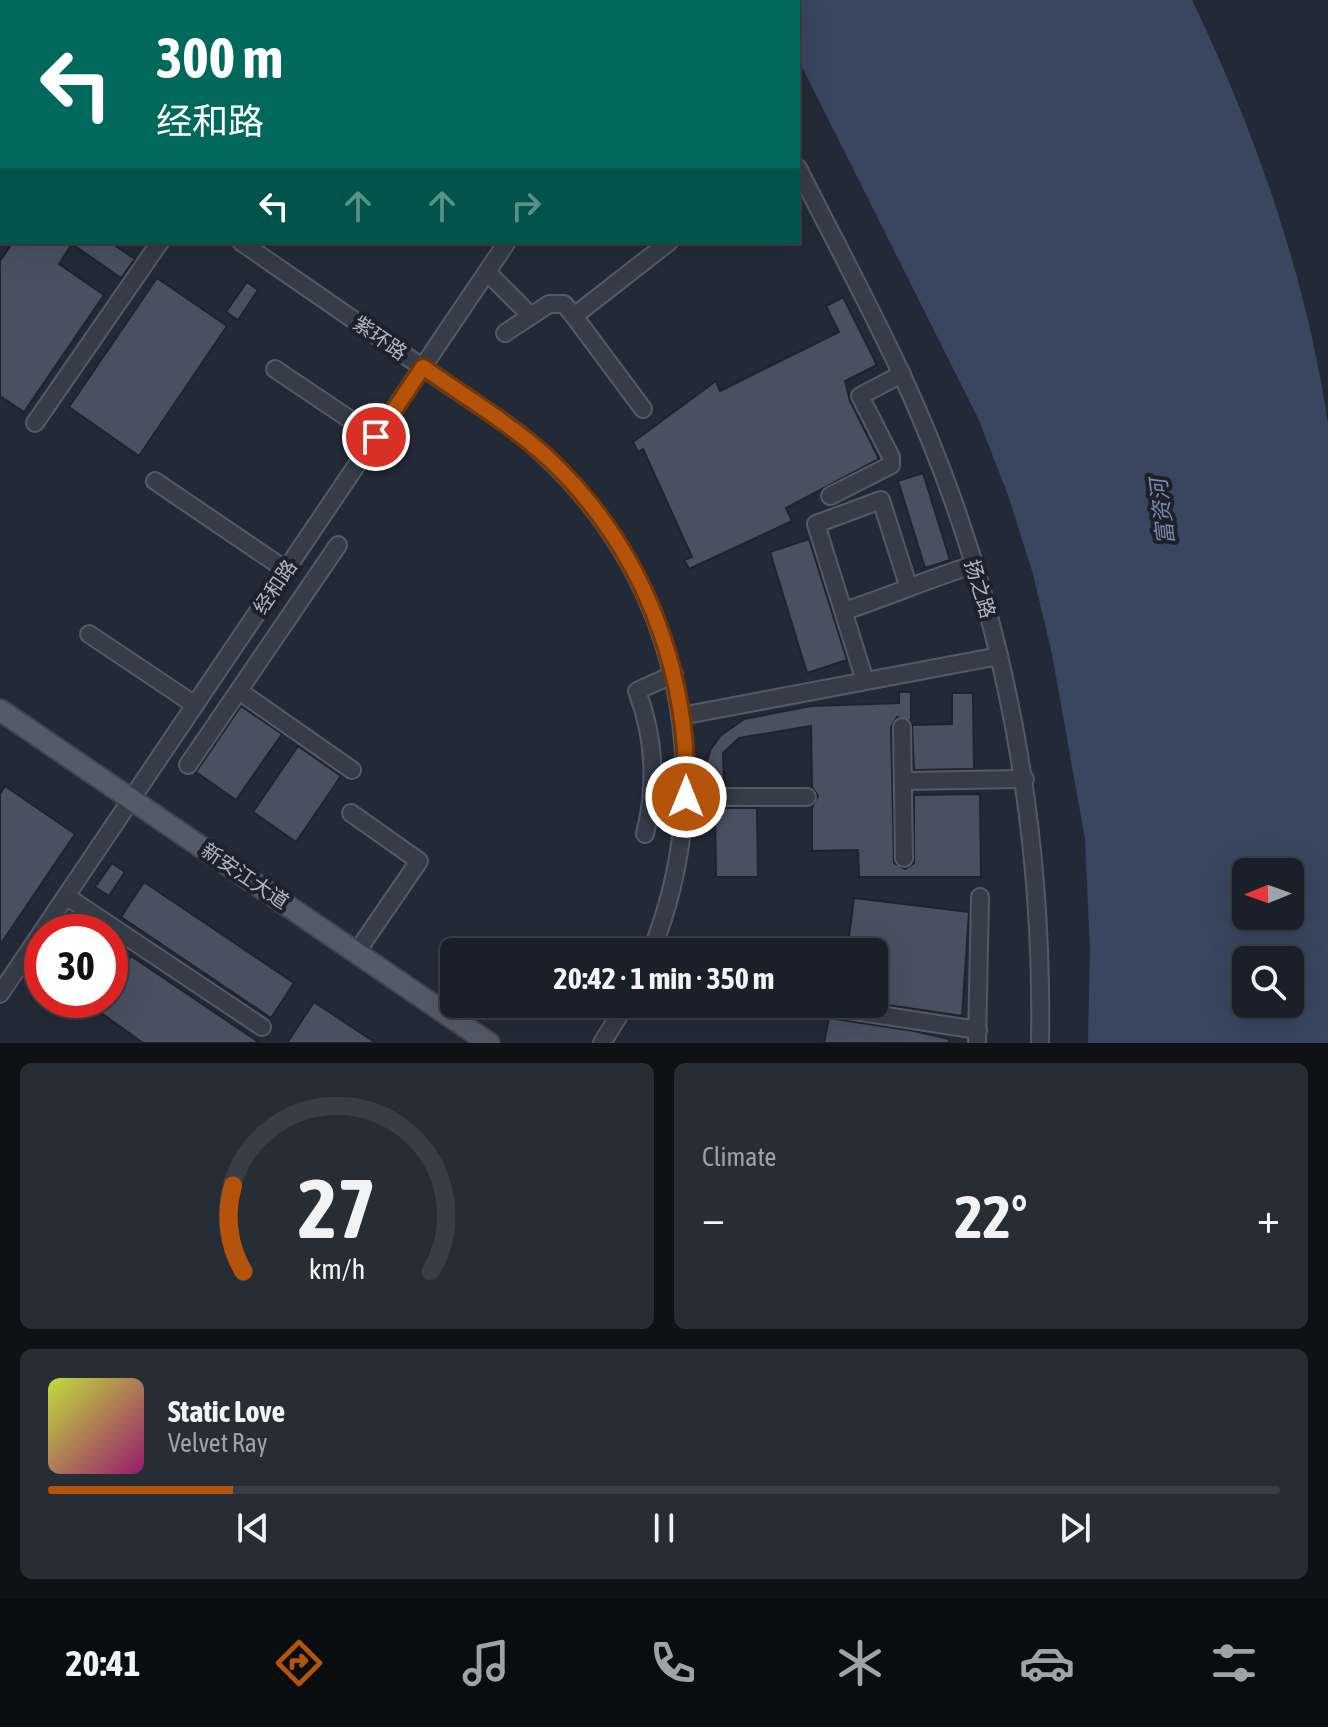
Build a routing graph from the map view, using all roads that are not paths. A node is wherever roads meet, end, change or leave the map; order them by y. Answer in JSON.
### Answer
{"nodes":[{"id":1,"x":800,"y":172,"type":"edge"},
{"id":2,"x":159,"y":244,"type":"edge"},
{"id":3,"x":244,"y":244,"type":"edge"},
{"id":4,"x":506,"y":244,"type":"edge"},
{"id":5,"x":666,"y":244,"type":"edge"},
{"id":6,"x":487,"y":272,"type":"junction"},
{"id":7,"x":531,"y":316,"type":"junction"},
{"id":8,"x":574,"y":316,"type":"junction"},
{"id":9,"x":505,"y":333,"type":"dead end"},
{"id":10,"x":423,"y":367,"type":"junction"},
{"id":11,"x":275,"y":369,"type":"dead end"},
{"id":12,"x":902,"y":374,"type":"junction"},
{"id":13,"x":643,"y":409,"type":"dead end"},
{"id":14,"x":35,"y":423,"type":"dead end"},
{"id":15,"x":376,"y":437,"type":"junction"},
{"id":16,"x":155,"y":481,"type":"dead end"},
{"id":17,"x":830,"y":496,"type":"dead end"},
{"id":18,"x":338,"y":545,"type":"dead end"},
{"id":19,"x":973,"y":565,"type":"junction"},
{"id":20,"x":286,"y":570,"type":"junction"},
{"id":21,"x":908,"y":585,"type":"junction"},
{"id":22,"x":844,"y":611,"type":"junction"},
{"id":23,"x":89,"y":634,"type":"dead end"},
{"id":24,"x":234,"y":647,"type":"junction"},
{"id":25,"x":999,"y":656,"type":"junction"},
{"id":26,"x":258,"y":663,"type":"junction"},
{"id":27,"x":674,"y":674,"type":"junction"},
{"id":28,"x":865,"y":681,"type":"junction"},
{"id":29,"x":239,"y":691,"type":"junction"},
{"id":30,"x":195,"y":705,"type":"junction"},
{"id":31,"x":0,"y":710,"type":"edge"},
{"id":32,"x":681,"y":716,"type":"junction"},
{"id":33,"x":0,"y":726,"type":"edge"},
{"id":34,"x":902,"y":727,"type":"dead end"},
{"id":35,"x":188,"y":765,"type":"dead end"},
{"id":36,"x":352,"y":770,"type":"dead end"},
{"id":37,"x":1025,"y":779,"type":"junction"},
{"id":38,"x":903,"y":781,"type":"junction"},
{"id":39,"x":653,"y":791,"type":"junction"},
{"id":40,"x":686,"y":794,"type":"junction"},
{"id":41,"x":807,"y":797,"type":"dead end"},
{"id":42,"x":128,"y":805,"type":"junction"},
{"id":43,"x":351,"y":813,"type":"dead end"},
{"id":44,"x":645,"y":834,"type":"dead end"},
{"id":45,"x":904,"y":858,"type":"dead end"},
{"id":46,"x":66,"y":896,"type":"junction"},
{"id":47,"x":980,"y":897,"type":"dead end"},
{"id":48,"x":655,"y":938,"type":"edge"},
{"id":49,"x":356,"y":953,"type":"junction"},
{"id":50,"x":1,"y":992,"type":"edge"},
{"id":51,"x":617,"y":1018,"type":"edge"},
{"id":52,"x":883,"y":1018,"type":"edge"},
{"id":53,"x":262,"y":1027,"type":"dead end"},
{"id":54,"x":978,"y":1037,"type":"edge"},
{"id":55,"x":466,"y":1043,"type":"edge"},
{"id":56,"x":489,"y":1043,"type":"edge"},
{"id":57,"x":602,"y":1043,"type":"edge"},
{"id":58,"x":1040,"y":1043,"type":"edge"}],
"edges":[{"from":1,"to":12,"type":"street","name":"扬之路"},
{"from":2,"to":14,"type":"street"},
{"from":3,"to":10,"type":"street","name":"紫环路"},
{"from":4,"to":6,"type":"street","name":"经和路"},
{"from":5,"to":8,"type":"street"},
{"from":6,"to":7,"type":"street"},
{"from":6,"to":10,"type":"street","name":"经和路"},
{"from":7,"to":8,"type":"street"},
{"from":7,"to":9,"type":"street"},
{"from":8,"to":13,"type":"street"},
{"from":10,"to":15,"type":"street","name":"经和路"},
{"from":10,"to":27,"type":"street","name":"紫环路"},
{"from":11,"to":15,"type":"street"},
{"from":12,"to":17,"type":"street"},
{"from":12,"to":19,"type":"street","name":"扬之路"},
{"from":15,"to":20,"type":"street","name":"经和路"},
{"from":16,"to":20,"type":"street"},
{"from":18,"to":26,"type":"street"},
{"from":19,"to":21,"type":"street"},
{"from":19,"to":25,"type":"street","name":"扬之路"},
{"from":20,"to":24,"type":"street","name":"经和路"},
{"from":21,"to":22,"type":"street"},
{"from":21,"to":22,"type":"street"},
{"from":22,"to":28,"type":"street"},
{"from":23,"to":30,"type":"street"},
{"from":24,"to":26,"type":"street"},
{"from":24,"to":30,"type":"street","name":"经和路"},
{"from":25,"to":28,"type":"street"},
{"from":25,"to":37,"type":"street","name":"扬之路"},
{"from":26,"to":29,"type":"street"},
{"from":27,"to":32,"type":"street","name":"紫环路"},
{"from":27,"to":39,"type":"street"},
{"from":28,"to":32,"type":"street"},
{"from":29,"to":35,"type":"street"},
{"from":29,"to":36,"type":"street"},
{"from":30,"to":42,"type":"street","name":"经和路"},
{"from":31,"to":42,"type":"main road","name":"新安江大道"},
{"from":32,"to":40,"type":"street","name":"紫环路"},
{"from":33,"to":42,"type":"main road","name":"新安江大道"},
{"from":34,"to":38,"type":"street"},
{"from":37,"to":38,"type":"street"},
{"from":37,"to":58,"type":"street","name":"扬之路"},
{"from":38,"to":45,"type":"street"},
{"from":39,"to":40,"type":"street"},
{"from":39,"to":44,"type":"street"},
{"from":40,"to":41,"type":"street"},
{"from":40,"to":48,"type":"street","name":"紫环路"},
{"from":42,"to":46,"type":"street","name":"经和路"},
{"from":42,"to":49,"type":"main road","name":"新安江大道"},
{"from":42,"to":55,"type":"main road","name":"新安江大道"},
{"from":43,"to":49,"type":"street"},
{"from":46,"to":50,"type":"street","name":"经和路"},
{"from":46,"to":53,"type":"street"},
{"from":47,"to":54,"type":"street"},
{"from":49,"to":56,"type":"main road","name":"新安江大道"},
{"from":51,"to":57,"type":"street"},
{"from":52,"to":54,"type":"street"}]}
